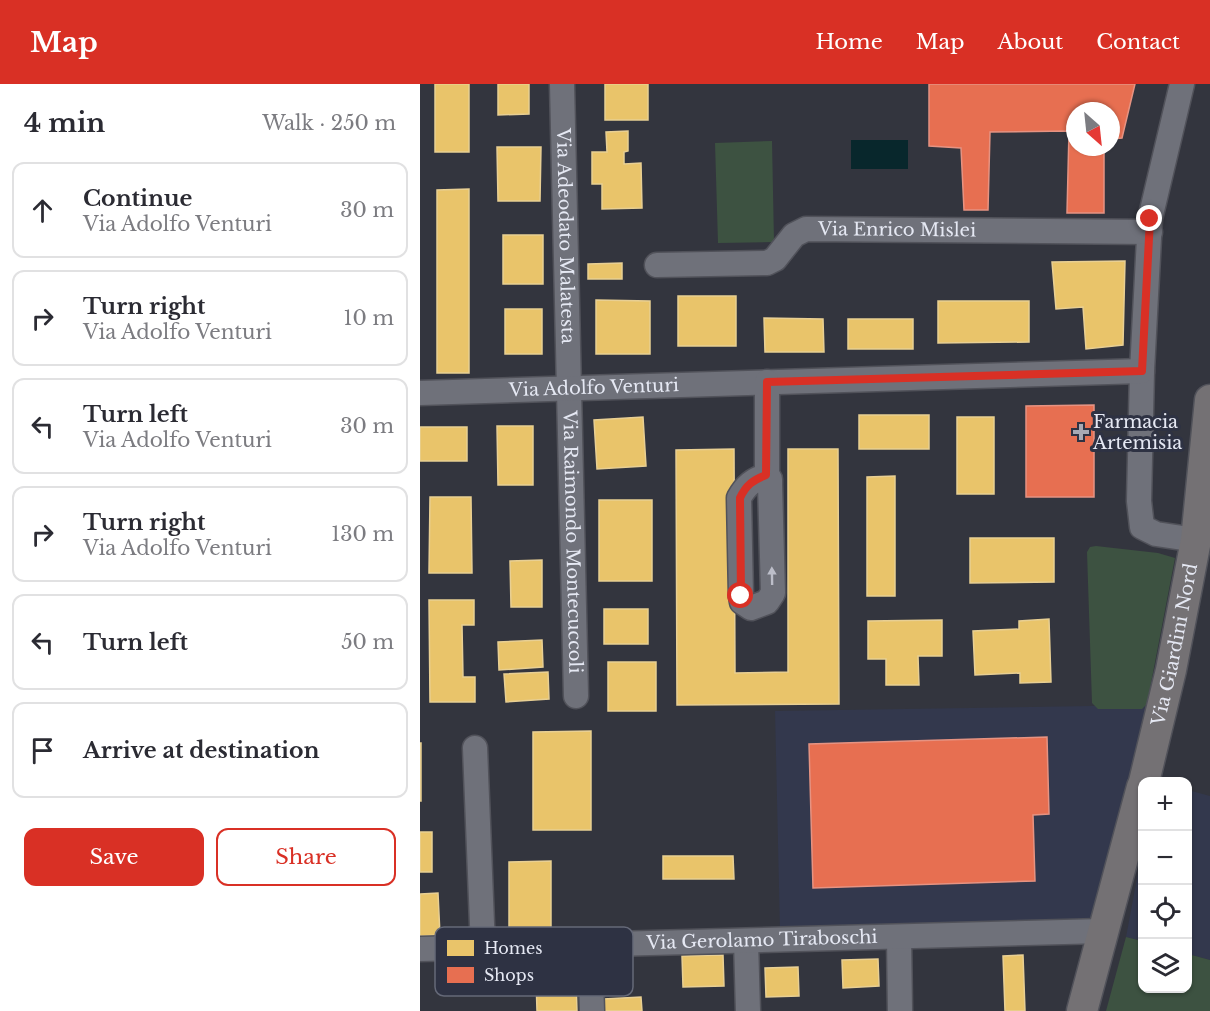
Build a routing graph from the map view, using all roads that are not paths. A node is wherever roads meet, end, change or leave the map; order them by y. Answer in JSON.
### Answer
{"nodes":[{"id":1,"x":562,"y":84,"type":"edge"},
{"id":2,"x":1182,"y":84,"type":"edge"},
{"id":3,"x":1149,"y":232,"type":"junction"},
{"id":4,"x":657,"y":265,"type":"dead end"},
{"id":5,"x":1142,"y":371,"type":"junction"},
{"id":6,"x":767,"y":382,"type":"junction"},
{"id":7,"x":569,"y":388,"type":"junction"},
{"id":8,"x":420,"y":393,"type":"edge"},
{"id":9,"x":1210,"y":400,"type":"edge"},
{"id":10,"x":766,"y":475,"type":"dead end"},
{"id":11,"x":1196,"y":540,"type":"junction"},
{"id":12,"x":576,"y":696,"type":"dead end"},
{"id":13,"x":475,"y":748,"type":"dead end"},
{"id":14,"x":1145,"y":777,"type":"edge"},
{"id":15,"x":1138,"y":805,"type":"edge"},
{"id":16,"x":482,"y":927,"type":"edge"},
{"id":17,"x":1103,"y":931,"type":"junction"},
{"id":18,"x":898,"y":937,"type":"junction"},
{"id":19,"x":746,"y":941,"type":"junction"},
{"id":20,"x":633,"y":944,"type":"edge"},
{"id":21,"x":592,"y":996,"type":"edge"},
{"id":22,"x":592,"y":1011,"type":"edge"},
{"id":23,"x":748,"y":1011,"type":"edge"},
{"id":24,"x":900,"y":1011,"type":"edge"},
{"id":25,"x":1083,"y":1011,"type":"edge"}],
"edges":[{"from":1,"to":7,"type":"street","name":"Via Adeodato Malatesta"},
{"from":2,"to":3,"type":"street"},
{"from":3,"to":4,"type":"street","name":"Via Enrico Mislei"},
{"from":3,"to":5,"type":"street"},
{"from":5,"to":6,"type":"street","name":"Via Adolfo Venturi"},
{"from":5,"to":11,"type":"street"},
{"from":6,"to":7,"type":"street","name":"Via Adolfo Venturi"},
{"from":6,"to":10,"type":"street","one_way":true},
{"from":7,"to":8,"type":"street","name":"Via Adolfo Venturi"},
{"from":7,"to":12,"type":"street","name":"Via Raimondo Montecuccoli"},
{"from":9,"to":11,"type":"main road","name":"Via Giardini Nord"},
{"from":11,"to":14,"type":"main road","name":"Via Giardini Nord"},
{"from":13,"to":16,"type":"street"},
{"from":15,"to":17,"type":"main road"},
{"from":17,"to":18,"type":"street","name":"Via Gerolamo Tiraboschi"},
{"from":17,"to":25,"type":"main road"},
{"from":18,"to":19,"type":"street","name":"Via Gerolamo Tiraboschi"},
{"from":18,"to":24,"type":"street"},
{"from":19,"to":20,"type":"street","name":"Via Gerolamo Tiraboschi"},
{"from":19,"to":23,"type":"street"},
{"from":21,"to":22,"type":"street"}]}
